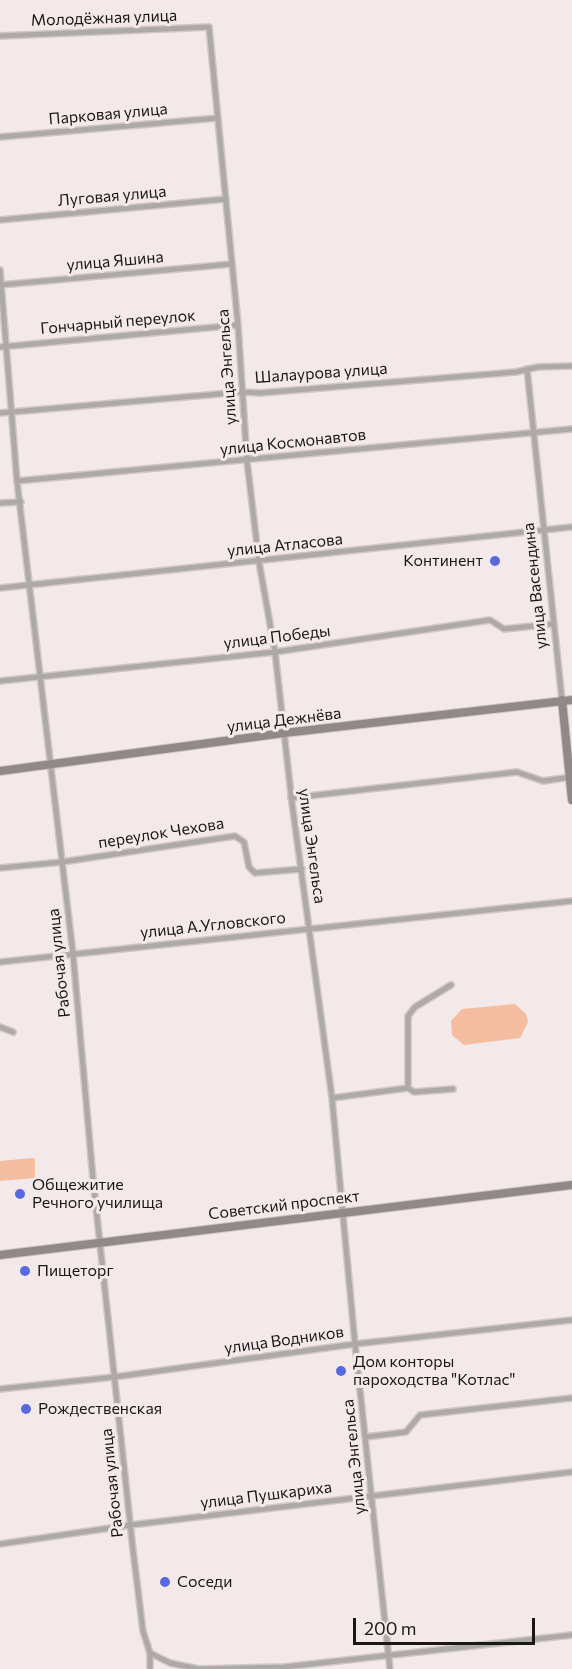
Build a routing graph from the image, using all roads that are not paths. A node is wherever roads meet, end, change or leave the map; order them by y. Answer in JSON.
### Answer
{"nodes":[{"id":1,"x":209,"y":27,"type":"joint"},
{"id":2,"x":0,"y":36,"type":"edge"},
{"id":3,"x":218,"y":118,"type":"junction"},
{"id":4,"x":0,"y":137,"type":"edge"},
{"id":5,"x":226,"y":199,"type":"junction"},
{"id":6,"x":0,"y":220,"type":"edge"},
{"id":7,"x":232,"y":264,"type":"junction"},
{"id":8,"x":0,"y":270,"type":"edge"},
{"id":9,"x":1,"y":285,"type":"edge"},
{"id":10,"x":238,"y":325,"type":"junction"},
{"id":11,"x":3,"y":346,"type":"edge"},
{"id":12,"x":572,"y":366,"type":"edge"},
{"id":13,"x":527,"y":369,"type":"junction"},
{"id":14,"x":242,"y":392,"type":"junction"},
{"id":15,"x":10,"y":412,"type":"junction"},
{"id":16,"x":0,"y":413,"type":"edge"},
{"id":17,"x":572,"y":429,"type":"edge"},
{"id":18,"x":531,"y":432,"type":"junction"},
{"id":19,"x":247,"y":461,"type":"junction"},
{"id":20,"x":18,"y":481,"type":"junction"},
{"id":21,"x":21,"y":502,"type":"junction"},
{"id":22,"x":0,"y":503,"type":"edge"},
{"id":23,"x":572,"y":527,"type":"edge"},
{"id":24,"x":543,"y":531,"type":"junction"},
{"id":25,"x":259,"y":562,"type":"junction"},
{"id":26,"x":31,"y":585,"type":"junction"},
{"id":27,"x":0,"y":588,"type":"edge"},
{"id":28,"x":553,"y":624,"type":"junction"},
{"id":29,"x":276,"y":652,"type":"junction"},
{"id":30,"x":42,"y":676,"type":"junction"},
{"id":31,"x":0,"y":681,"type":"edge"},
{"id":32,"x":562,"y":700,"type":"junction"},
{"id":33,"x":572,"y":700,"type":"edge"},
{"id":34,"x":284,"y":733,"type":"junction"},
{"id":35,"x":52,"y":765,"type":"junction"},
{"id":36,"x":0,"y":771,"type":"edge"},
{"id":37,"x":571,"y":777,"type":"edge"},
{"id":38,"x":291,"y":798,"type":"junction"},
{"id":39,"x":572,"y":800,"type":"edge"},
{"id":40,"x":62,"y":862,"type":"junction"},
{"id":41,"x":0,"y":868,"type":"edge"},
{"id":42,"x":302,"y":869,"type":"junction"},
{"id":43,"x":572,"y":901,"type":"edge"},
{"id":44,"x":309,"y":929,"type":"junction"},
{"id":45,"x":73,"y":954,"type":"junction"},
{"id":46,"x":0,"y":962,"type":"edge"},
{"id":47,"x":451,"y":985,"type":"dead end"},
{"id":48,"x":0,"y":1028,"type":"edge"},
{"id":49,"x":13,"y":1032,"type":"dead end"},
{"id":50,"x":408,"y":1088,"type":"junction"},
{"id":51,"x":453,"y":1089,"type":"dead end"},
{"id":52,"x":332,"y":1098,"type":"junction"},
{"id":53,"x":572,"y":1185,"type":"edge"},
{"id":54,"x":344,"y":1211,"type":"junction"},
{"id":55,"x":100,"y":1241,"type":"junction"},
{"id":56,"x":0,"y":1255,"type":"edge"},
{"id":57,"x":572,"y":1320,"type":"edge"},
{"id":58,"x":355,"y":1344,"type":"junction"},
{"id":59,"x":114,"y":1377,"type":"junction"},
{"id":60,"x":0,"y":1389,"type":"edge"},
{"id":61,"x":572,"y":1398,"type":"edge"},
{"id":62,"x":366,"y":1437,"type":"junction"},
{"id":63,"x":572,"y":1472,"type":"edge"},
{"id":64,"x":371,"y":1497,"type":"junction"},
{"id":65,"x":130,"y":1525,"type":"junction"},
{"id":66,"x":0,"y":1544,"type":"edge"},
{"id":67,"x":572,"y":1635,"type":"edge"},
{"id":68,"x":150,"y":1653,"type":"junction"},
{"id":69,"x":389,"y":1657,"type":"junction"},
{"id":70,"x":150,"y":1669,"type":"edge"},
{"id":71,"x":390,"y":1669,"type":"edge"}],
"edges":[{"from":1,"to":2,"type":"street","name":"Молодёжная улица"},
{"from":1,"to":3,"type":"street","name":"улица Энгельса"},
{"from":3,"to":4,"type":"street","name":"Парковая улица"},
{"from":3,"to":5,"type":"street","name":"улица Энгельса"},
{"from":5,"to":6,"type":"street","name":"Луговая улица"},
{"from":5,"to":7,"type":"street","name":"улица Энгельса"},
{"from":7,"to":9,"type":"street","name":"улица Яшина"},
{"from":7,"to":10,"type":"street","name":"улица Энгельса"},
{"from":8,"to":9,"type":"street","name":"Рабочая улица"},
{"from":9,"to":11,"type":"street","name":"Рабочая улица"},
{"from":10,"to":11,"type":"street","name":"Гончарный переулок"},
{"from":10,"to":14,"type":"street","name":"улица Энгельса"},
{"from":11,"to":15,"type":"street","name":"Рабочая улица"},
{"from":12,"to":13,"type":"street","name":"Шалаурова улица"},
{"from":13,"to":14,"type":"street","name":"Шалаурова улица"},
{"from":13,"to":18,"type":"street","name":"улица Васендина"},
{"from":14,"to":15,"type":"street","name":"Шалаурова улица"},
{"from":14,"to":19,"type":"street","name":"улица Энгельса"},
{"from":15,"to":16,"type":"street","name":"Шалаурова улица"},
{"from":15,"to":20,"type":"street","name":"Рабочая улица"},
{"from":17,"to":18,"type":"street","name":"улица Космонавтов"},
{"from":18,"to":19,"type":"street","name":"улица Космонавтов"},
{"from":18,"to":24,"type":"street","name":"улица Васендина"},
{"from":19,"to":20,"type":"street","name":"улица Космонавтов"},
{"from":19,"to":25,"type":"street","name":"улица Энгельса"},
{"from":20,"to":21,"type":"street","name":"Рабочая улица"},
{"from":21,"to":22,"type":"street"},
{"from":21,"to":26,"type":"street","name":"Рабочая улица"},
{"from":23,"to":24,"type":"street","name":"улица Атласова"},
{"from":24,"to":25,"type":"street","name":"улица Атласова"},
{"from":24,"to":28,"type":"street","name":"улица Васендина"},
{"from":25,"to":26,"type":"street","name":"улица Атласова"},
{"from":25,"to":29,"type":"street","name":"улица Энгельса"},
{"from":26,"to":27,"type":"street","name":"улица Атласова"},
{"from":26,"to":30,"type":"street","name":"Рабочая улица"},
{"from":28,"to":29,"type":"street","name":"улица Победы"},
{"from":28,"to":32,"type":"street","name":"улица Васендина"},
{"from":29,"to":30,"type":"street","name":"улица Победы"},
{"from":29,"to":34,"type":"street","name":"улица Энгельса"},
{"from":30,"to":31,"type":"street","name":"улица Победы"},
{"from":30,"to":35,"type":"street","name":"Рабочая улица"},
{"from":32,"to":33,"type":"main road","name":"улица Дежнёва"},
{"from":32,"to":34,"type":"main road","name":"улица Дежнёва"},
{"from":32,"to":37,"type":"main road","name":"улица Васендина"},
{"from":34,"to":35,"type":"main road","name":"улица Дежнёва"},
{"from":34,"to":38,"type":"street","name":"улица Энгельса"},
{"from":35,"to":36,"type":"main road","name":"улица Дежнёва"},
{"from":35,"to":40,"type":"street","name":"Рабочая улица"},
{"from":37,"to":38,"type":"street"},
{"from":37,"to":39,"type":"main road","name":"улица Васендина"},
{"from":38,"to":42,"type":"street","name":"улица Энгельса"},
{"from":40,"to":41,"type":"street","name":"переулок Чехова"},
{"from":40,"to":42,"type":"street","name":"переулок Чехова"},
{"from":40,"to":45,"type":"street","name":"Рабочая улица"},
{"from":42,"to":44,"type":"street","name":"улица Энгельса"},
{"from":43,"to":44,"type":"street","name":"улица А.Угловского"},
{"from":44,"to":45,"type":"street","name":"улица А.Угловского"},
{"from":44,"to":52,"type":"street","name":"улица Энгельса"},
{"from":45,"to":46,"type":"street","name":"улица А.Угловского"},
{"from":45,"to":55,"type":"street","name":"Рабочая улица"},
{"from":47,"to":50,"type":"street"},
{"from":48,"to":49,"type":"street"},
{"from":50,"to":51,"type":"street"},
{"from":50,"to":52,"type":"street"},
{"from":52,"to":54,"type":"street","name":"улица Энгельса"},
{"from":53,"to":54,"type":"main road","name":"Советский проспект"},
{"from":54,"to":55,"type":"main road","name":"Советский проспект"},
{"from":54,"to":58,"type":"street","name":"улица Энгельса"},
{"from":55,"to":56,"type":"main road","name":"Советский проспект"},
{"from":55,"to":59,"type":"street","name":"Рабочая улица"},
{"from":57,"to":58,"type":"street","name":"улица Водников"},
{"from":58,"to":59,"type":"street","name":"улица Водников"},
{"from":58,"to":62,"type":"street","name":"улица Энгельса"},
{"from":59,"to":60,"type":"street","name":"улица Водников"},
{"from":59,"to":65,"type":"street","name":"Рабочая улица"},
{"from":61,"to":62,"type":"street"},
{"from":62,"to":64,"type":"street","name":"улица Энгельса"},
{"from":63,"to":64,"type":"street","name":"улица Пушкариха"},
{"from":64,"to":65,"type":"street","name":"улица Пушкариха"},
{"from":64,"to":69,"type":"street","name":"улица Энгельса"},
{"from":65,"to":66,"type":"street","name":"улица Пушкариха"},
{"from":65,"to":68,"type":"street","name":"Рабочая улица"},
{"from":67,"to":69,"type":"street"},
{"from":68,"to":69,"type":"street"},
{"from":68,"to":70,"type":"street","name":"Рабочая улица"},
{"from":69,"to":71,"type":"street","name":"улица Энгельса"}]}
